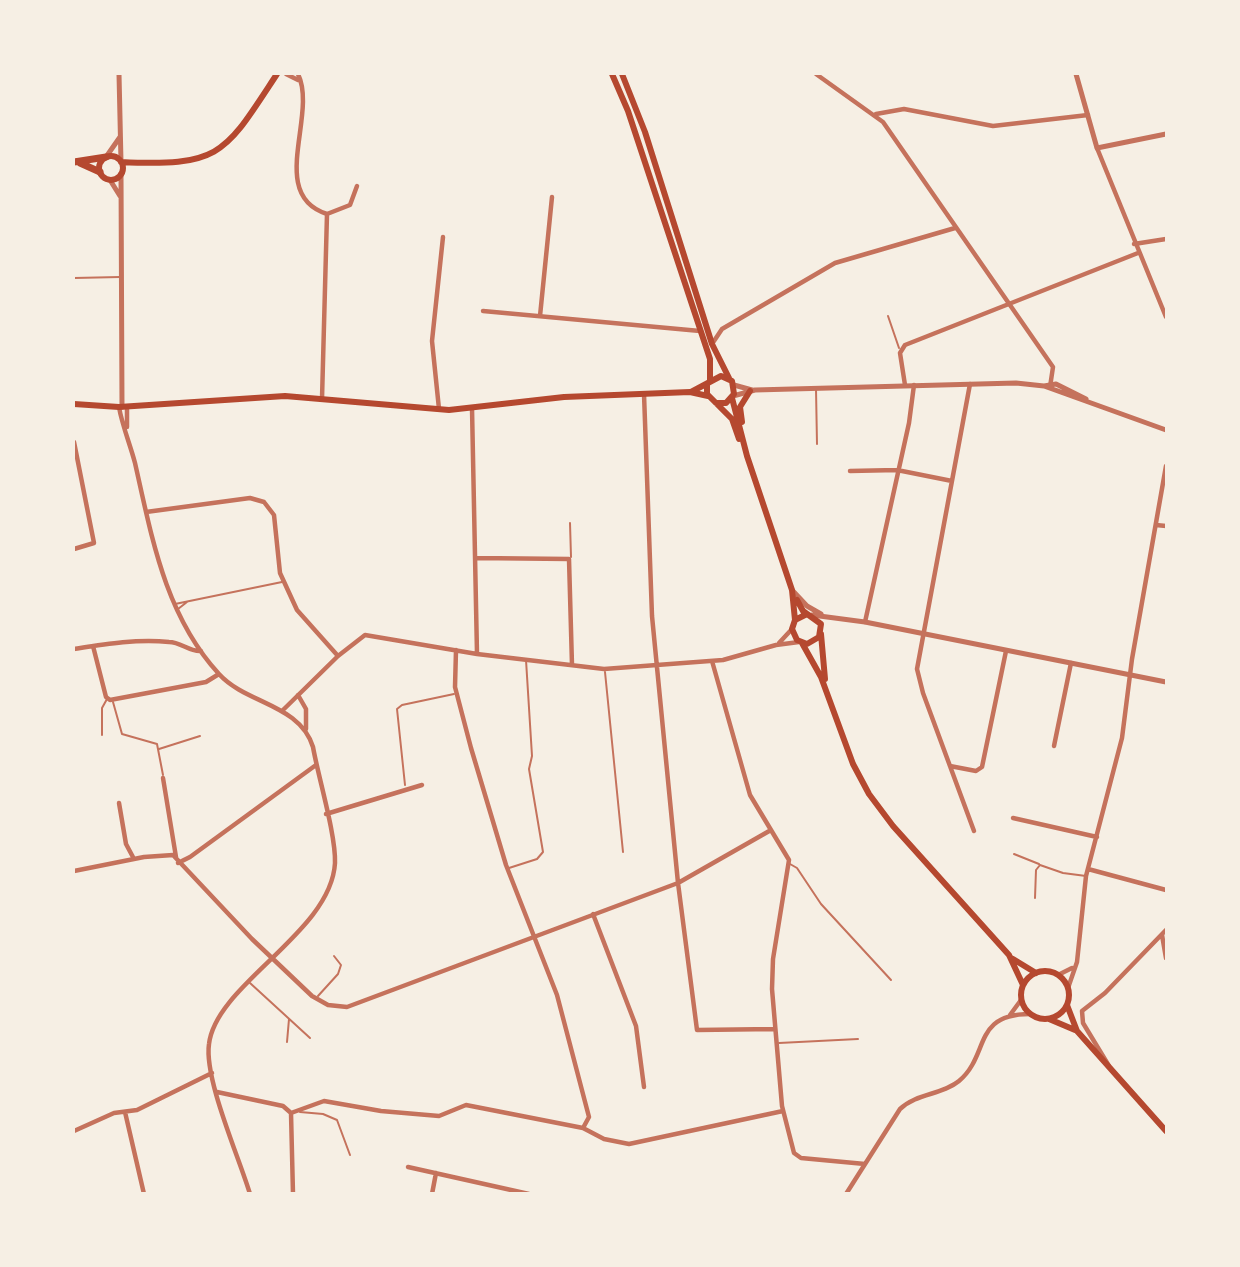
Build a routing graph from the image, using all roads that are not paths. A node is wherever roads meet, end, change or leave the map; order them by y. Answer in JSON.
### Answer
{"nodes":[{"id":1,"x":119,"y":74,"type":"edge"},
{"id":2,"x":277,"y":74,"type":"edge"},
{"id":3,"x":286,"y":74,"type":"edge"},
{"id":4,"x":298,"y":74,"type":"edge"},
{"id":5,"x":612,"y":74,"type":"edge"},
{"id":6,"x":622,"y":74,"type":"edge"},
{"id":7,"x":816,"y":74,"type":"edge"},
{"id":8,"x":1076,"y":74,"type":"edge"},
{"id":9,"x":301,"y":83,"type":"junction"},
{"id":10,"x":876,"y":114,"type":"junction"},
{"id":11,"x":1088,"y":115,"type":"junction"},
{"id":12,"x":1167,"y":134,"type":"edge"},
{"id":13,"x":120,"y":137,"type":"junction"},
{"id":14,"x":1097,"y":148,"type":"junction"},
{"id":15,"x":106,"y":157,"type":"junction"},
{"id":16,"x":76,"y":162,"type":"edge"},
{"id":17,"x":122,"y":168,"type":"junction"},
{"id":18,"x":100,"y":172,"type":"junction"},
{"id":19,"x":110,"y":180,"type":"junction"},
{"id":20,"x":357,"y":186,"type":"dead end"},
{"id":21,"x":552,"y":197,"type":"dead end"},
{"id":22,"x":121,"y":199,"type":"junction"},
{"id":23,"x":327,"y":214,"type":"junction"},
{"id":24,"x":956,"y":228,"type":"junction"},
{"id":25,"x":443,"y":237,"type":"dead end"},
{"id":26,"x":1167,"y":239,"type":"edge"},
{"id":27,"x":1134,"y":244,"type":"junction"},
{"id":28,"x":1138,"y":253,"type":"junction"},
{"id":29,"x":121,"y":277,"type":"junction"},
{"id":30,"x":74,"y":278,"type":"edge"},
{"id":31,"x":1011,"y":303,"type":"junction"},
{"id":32,"x":482,"y":311,"type":"dead end"},
{"id":33,"x":540,"y":316,"type":"junction"},
{"id":34,"x":888,"y":316,"type":"dead end"},
{"id":35,"x":1167,"y":317,"type":"edge"},
{"id":36,"x":722,"y":329,"type":"junction"},
{"id":37,"x":703,"y":330,"type":"junction"},
{"id":38,"x":712,"y":344,"type":"junction"},
{"id":39,"x":900,"y":350,"type":"junction"},
{"id":40,"x":708,"y":382,"type":"junction"},
{"id":41,"x":731,"y":382,"type":"junction"},
{"id":42,"x":970,"y":384,"type":"junction"},
{"id":43,"x":905,"y":385,"type":"junction"},
{"id":44,"x":914,"y":385,"type":"junction"},
{"id":45,"x":816,"y":388,"type":"junction"},
{"id":46,"x":1052,"y":388,"type":"junction"},
{"id":47,"x":752,"y":391,"type":"junction"},
{"id":48,"x":690,"y":392,"type":"junction"},
{"id":49,"x":644,"y":393,"type":"junction"},
{"id":50,"x":708,"y":396,"type":"junction"},
{"id":51,"x":732,"y":397,"type":"junction"},
{"id":52,"x":322,"y":399,"type":"junction"},
{"id":53,"x":716,"y":403,"type":"junction"},
{"id":54,"x":74,"y":404,"type":"edge"},
{"id":55,"x":1095,"y":404,"type":"junction"},
{"id":56,"x":122,"y":407,"type":"junction"},
{"id":57,"x":472,"y":407,"type":"junction"},
{"id":58,"x":439,"y":409,"type":"junction"},
{"id":59,"x":1167,"y":430,"type":"edge"},
{"id":60,"x":74,"y":442,"type":"edge"},
{"id":61,"x":817,"y":444,"type":"dead end"},
{"id":62,"x":746,"y":447,"type":"junction"},
{"id":63,"x":747,"y":456,"type":"junction"},
{"id":64,"x":1167,"y":466,"type":"edge"},
{"id":65,"x":897,"y":470,"type":"junction"},
{"id":66,"x":850,"y":471,"type":"dead end"},
{"id":67,"x":952,"y":481,"type":"junction"},
{"id":68,"x":146,"y":512,"type":"junction"},
{"id":69,"x":570,"y":523,"type":"dead end"},
{"id":70,"x":1156,"y":525,"type":"junction"},
{"id":71,"x":1167,"y":526,"type":"edge"},
{"id":72,"x":74,"y":549,"type":"edge"},
{"id":73,"x":475,"y":558,"type":"junction"},
{"id":74,"x":570,"y":561,"type":"junction"},
{"id":75,"x":284,"y":582,"type":"junction"},
{"id":76,"x":792,"y":590,"type":"junction"},
{"id":77,"x":187,"y":602,"type":"junction"},
{"id":78,"x":174,"y":604,"type":"junction"},
{"id":79,"x":177,"y":610,"type":"junction"},
{"id":80,"x":809,"y":615,"type":"junction"},
{"id":81,"x":824,"y":616,"type":"junction"},
{"id":82,"x":837,"y":617,"type":"junction"},
{"id":83,"x":795,"y":620,"type":"junction"},
{"id":84,"x":865,"y":622,"type":"junction"},
{"id":85,"x":792,"y":629,"type":"junction"},
{"id":86,"x":821,"y":631,"type":"junction"},
{"id":87,"x":923,"y":634,"type":"junction"},
{"id":88,"x":801,"y":643,"type":"junction"},
{"id":89,"x":776,"y":645,"type":"junction"},
{"id":90,"x":93,"y":646,"type":"junction"},
{"id":91,"x":74,"y":649,"type":"edge"},
{"id":92,"x":456,"y":650,"type":"junction"},
{"id":93,"x":201,"y":651,"type":"junction"},
{"id":94,"x":1006,"y":651,"type":"junction"},
{"id":95,"x":477,"y":654,"type":"junction"},
{"id":96,"x":338,"y":656,"type":"junction"},
{"id":97,"x":526,"y":659,"type":"junction"},
{"id":98,"x":712,"y":661,"type":"junction"},
{"id":99,"x":1071,"y":663,"type":"junction"},
{"id":100,"x":572,"y":665,"type":"junction"},
{"id":101,"x":656,"y":665,"type":"junction"},
{"id":102,"x":604,"y":669,"type":"junction"},
{"id":103,"x":219,"y":674,"type":"junction"},
{"id":104,"x":1131,"y":675,"type":"junction"},
{"id":105,"x":1167,"y":682,"type":"edge"},
{"id":106,"x":827,"y":692,"type":"junction"},
{"id":107,"x":456,"y":694,"type":"junction"},
{"id":108,"x":298,"y":695,"type":"junction"},
{"id":109,"x":110,"y":700,"type":"junction"},
{"id":110,"x":282,"y":711,"type":"junction"},
{"id":111,"x":305,"y":730,"type":"junction"},
{"id":112,"x":102,"y":735,"type":"dead end"},
{"id":113,"x":200,"y":736,"type":"dead end"},
{"id":114,"x":1054,"y":746,"type":"dead end"},
{"id":115,"x":159,"y":750,"type":"junction"},
{"id":116,"x":316,"y":765,"type":"junction"},
{"id":117,"x":950,"y":766,"type":"junction"},
{"id":118,"x":163,"y":778,"type":"joint"},
{"id":119,"x":405,"y":785,"type":"dead end"},
{"id":120,"x":422,"y":785,"type":"dead end"},
{"id":121,"x":119,"y":803,"type":"dead end"},
{"id":122,"x":326,"y":814,"type":"junction"},
{"id":123,"x":1013,"y":818,"type":"dead end"},
{"id":124,"x":771,"y":830,"type":"junction"},
{"id":125,"x":974,"y":831,"type":"dead end"},
{"id":126,"x":1097,"y":837,"type":"junction"},
{"id":127,"x":623,"y":852,"type":"dead end"},
{"id":128,"x":1014,"y":854,"type":"dead end"},
{"id":129,"x":134,"y":859,"type":"junction"},
{"id":130,"x":178,"y":860,"type":"junction"},
{"id":131,"x":790,"y":864,"type":"junction"},
{"id":132,"x":1040,"y":865,"type":"junction"},
{"id":133,"x":507,"y":868,"type":"junction"},
{"id":134,"x":1088,"y":869,"type":"junction"},
{"id":135,"x":74,"y":870,"type":"edge"},
{"id":136,"x":1086,"y":876,"type":"junction"},
{"id":137,"x":678,"y":883,"type":"junction"},
{"id":138,"x":1167,"y":890,"type":"edge"},
{"id":139,"x":1035,"y":898,"type":"dead end"},
{"id":140,"x":593,"y":914,"type":"junction"},
{"id":141,"x":1167,"y":929,"type":"edge"},
{"id":142,"x":1162,"y":934,"type":"junction"},
{"id":143,"x":534,"y":936,"type":"junction"},
{"id":144,"x":1009,"y":955,"type":"junction"},
{"id":145,"x":334,"y":956,"type":"dead end"},
{"id":146,"x":1167,"y":958,"type":"edge"},
{"id":147,"x":272,"y":959,"type":"junction"},
{"id":148,"x":1076,"y":966,"type":"junction"},
{"id":149,"x":1036,"y":973,"type":"junction"},
{"id":150,"x":1058,"y":975,"type":"junction"},
{"id":151,"x":891,"y":980,"type":"dead end"},
{"id":152,"x":250,"y":983,"type":"junction"},
{"id":153,"x":1023,"y":985,"type":"junction"},
{"id":154,"x":1068,"y":988,"type":"junction"},
{"id":155,"x":315,"y":998,"type":"junction"},
{"id":156,"x":1021,"y":1000,"type":"junction"},
{"id":157,"x":1067,"y":1005,"type":"junction"},
{"id":158,"x":1030,"y":1014,"type":"junction"},
{"id":159,"x":1007,"y":1017,"type":"junction"},
{"id":160,"x":289,"y":1019,"type":"junction"},
{"id":161,"x":1048,"y":1019,"type":"junction"},
{"id":162,"x":775,"y":1029,"type":"junction"},
{"id":163,"x":1077,"y":1031,"type":"junction"},
{"id":164,"x":310,"y":1038,"type":"dead end"},
{"id":165,"x":858,"y":1039,"type":"dead end"},
{"id":166,"x":287,"y":1042,"type":"dead end"},
{"id":167,"x":777,"y":1043,"type":"junction"},
{"id":168,"x":1109,"y":1066,"type":"junction"},
{"id":169,"x":212,"y":1073,"type":"junction"},
{"id":170,"x":644,"y":1087,"type":"dead end"},
{"id":171,"x":217,"y":1092,"type":"junction"},
{"id":172,"x":783,"y":1111,"type":"junction"},
{"id":173,"x":125,"y":1112,"type":"junction"},
{"id":174,"x":291,"y":1113,"type":"junction"},
{"id":175,"x":583,"y":1128,"type":"junction"},
{"id":176,"x":74,"y":1131,"type":"edge"},
{"id":177,"x":1167,"y":1131,"type":"edge"},
{"id":178,"x":349,"y":1155,"type":"dead end"},
{"id":179,"x":865,"y":1164,"type":"junction"},
{"id":180,"x":408,"y":1167,"type":"dead end"},
{"id":181,"x":436,"y":1173,"type":"junction"},
{"id":182,"x":144,"y":1194,"type":"edge"},
{"id":183,"x":250,"y":1194,"type":"edge"},
{"id":184,"x":293,"y":1194,"type":"edge"},
{"id":185,"x":432,"y":1194,"type":"edge"},
{"id":186,"x":529,"y":1194,"type":"edge"},
{"id":187,"x":846,"y":1194,"type":"edge"}],
"edges":[{"from":1,"to":13,"type":"street"},
{"from":2,"to":3,"type":"street"},
{"from":2,"to":17,"type":"main road"},
{"from":3,"to":9,"type":"street"},
{"from":4,"to":9,"type":"street"},
{"from":5,"to":37,"type":"main road"},
{"from":6,"to":37,"type":"main road"},
{"from":7,"to":10,"type":"street"},
{"from":8,"to":11,"type":"street"},
{"from":9,"to":23,"type":"street"},
{"from":10,"to":11,"type":"street"},
{"from":10,"to":24,"type":"street"},
{"from":11,"to":14,"type":"street"},
{"from":12,"to":14,"type":"street"},
{"from":13,"to":15,"type":"street"},
{"from":13,"to":17,"type":"street"},
{"from":14,"to":27,"type":"street"},
{"from":15,"to":16,"type":"highway"},
{"from":15,"to":17,"type":"main road"},
{"from":15,"to":18,"type":"main road"},
{"from":16,"to":18,"type":"highway"},
{"from":17,"to":19,"type":"main road"},
{"from":17,"to":22,"type":"street"},
{"from":18,"to":19,"type":"main road"},
{"from":19,"to":22,"type":"street"},
{"from":20,"to":23,"type":"street"},
{"from":21,"to":33,"type":"street"},
{"from":22,"to":29,"type":"street"},
{"from":23,"to":52,"type":"street"},
{"from":24,"to":31,"type":"street"},
{"from":24,"to":36,"type":"street"},
{"from":25,"to":58,"type":"street"},
{"from":26,"to":27,"type":"street"},
{"from":27,"to":28,"type":"street"},
{"from":28,"to":31,"type":"street"},
{"from":28,"to":35,"type":"street"},
{"from":29,"to":30,"type":"lane"},
{"from":29,"to":56,"type":"street"},
{"from":31,"to":39,"type":"street"},
{"from":31,"to":46,"type":"street"},
{"from":32,"to":33,"type":"street"},
{"from":33,"to":37,"type":"street"},
{"from":34,"to":39,"type":"lane"},
{"from":36,"to":37,"type":"street"},
{"from":36,"to":38,"type":"street"},
{"from":37,"to":38,"type":"main road"},
{"from":37,"to":40,"type":"main road"},
{"from":38,"to":41,"type":"main road"},
{"from":39,"to":43,"type":"street"},
{"from":40,"to":41,"type":"main road"},
{"from":40,"to":48,"type":"main road"},
{"from":40,"to":50,"type":"main road"},
{"from":41,"to":47,"type":"street"},
{"from":41,"to":51,"type":"main road"},
{"from":42,"to":44,"type":"street"},
{"from":42,"to":46,"type":"street"},
{"from":42,"to":67,"type":"street"},
{"from":43,"to":44,"type":"street"},
{"from":43,"to":45,"type":"street"},
{"from":44,"to":65,"type":"street"},
{"from":45,"to":47,"type":"street"},
{"from":45,"to":61,"type":"lane"},
{"from":46,"to":55,"type":"street"},
{"from":46,"to":55,"type":"street"},
{"from":47,"to":51,"type":"street"},
{"from":47,"to":62,"type":"main road"},
{"from":48,"to":49,"type":"main road"},
{"from":48,"to":50,"type":"main road"},
{"from":49,"to":57,"type":"main road"},
{"from":49,"to":101,"type":"street"},
{"from":50,"to":53,"type":"main road"},
{"from":51,"to":53,"type":"main road"},
{"from":51,"to":62,"type":"main road"},
{"from":52,"to":56,"type":"main road"},
{"from":52,"to":58,"type":"main road"},
{"from":53,"to":63,"type":"main road"},
{"from":54,"to":56,"type":"main road"},
{"from":55,"to":59,"type":"street"},
{"from":56,"to":68,"type":"street"},
{"from":57,"to":58,"type":"main road"},
{"from":57,"to":73,"type":"street"},
{"from":60,"to":72,"type":"street"},
{"from":62,"to":63,"type":"main road"},
{"from":63,"to":76,"type":"main road"},
{"from":64,"to":70,"type":"street"},
{"from":65,"to":66,"type":"street"},
{"from":65,"to":67,"type":"street"},
{"from":65,"to":84,"type":"street"},
{"from":67,"to":87,"type":"street"},
{"from":68,"to":75,"type":"street"},
{"from":68,"to":78,"type":"street"},
{"from":69,"to":74,"type":"lane"},
{"from":70,"to":71,"type":"street"},
{"from":70,"to":104,"type":"street"},
{"from":73,"to":74,"type":"street"},
{"from":73,"to":95,"type":"street"},
{"from":74,"to":100,"type":"street"},
{"from":75,"to":77,"type":"lane"},
{"from":75,"to":96,"type":"street"},
{"from":76,"to":80,"type":"main road"},
{"from":76,"to":81,"type":"street"},
{"from":76,"to":83,"type":"main road"},
{"from":77,"to":78,"type":"lane"},
{"from":77,"to":79,"type":"lane"},
{"from":78,"to":79,"type":"street"},
{"from":79,"to":93,"type":"street"},
{"from":80,"to":81,"type":"street"},
{"from":80,"to":83,"type":"main road"},
{"from":80,"to":86,"type":"main road"},
{"from":81,"to":82,"type":"street"},
{"from":82,"to":84,"type":"street"},
{"from":82,"to":86,"type":"street"},
{"from":83,"to":85,"type":"main road"},
{"from":84,"to":87,"type":"street"},
{"from":85,"to":88,"type":"main road"},
{"from":85,"to":89,"type":"street"},
{"from":86,"to":88,"type":"main road"},
{"from":86,"to":106,"type":"main road"},
{"from":87,"to":94,"type":"street"},
{"from":87,"to":117,"type":"street"},
{"from":88,"to":89,"type":"street"},
{"from":88,"to":106,"type":"main road"},
{"from":89,"to":98,"type":"street"},
{"from":90,"to":91,"type":"street"},
{"from":90,"to":93,"type":"street"},
{"from":90,"to":109,"type":"street"},
{"from":92,"to":95,"type":"street"},
{"from":92,"to":96,"type":"street"},
{"from":92,"to":107,"type":"street"},
{"from":93,"to":103,"type":"street"},
{"from":94,"to":99,"type":"street"},
{"from":94,"to":117,"type":"street"},
{"from":95,"to":97,"type":"street"},
{"from":96,"to":108,"type":"street"},
{"from":97,"to":100,"type":"street"},
{"from":97,"to":133,"type":"lane"},
{"from":98,"to":101,"type":"street"},
{"from":98,"to":124,"type":"street"},
{"from":99,"to":104,"type":"street"},
{"from":99,"to":114,"type":"street"},
{"from":100,"to":102,"type":"street"},
{"from":101,"to":102,"type":"street"},
{"from":101,"to":137,"type":"street"},
{"from":102,"to":127,"type":"lane"},
{"from":103,"to":109,"type":"street"},
{"from":103,"to":110,"type":"street"},
{"from":104,"to":105,"type":"street"},
{"from":104,"to":126,"type":"street"},
{"from":106,"to":144,"type":"main road"},
{"from":107,"to":119,"type":"lane"},
{"from":107,"to":133,"type":"street"},
{"from":108,"to":110,"type":"street"},
{"from":108,"to":111,"type":"street"},
{"from":109,"to":112,"type":"lane"},
{"from":109,"to":115,"type":"lane"},
{"from":110,"to":111,"type":"street"},
{"from":111,"to":116,"type":"street"},
{"from":113,"to":115,"type":"lane"},
{"from":115,"to":118,"type":"lane"},
{"from":116,"to":122,"type":"street"},
{"from":116,"to":130,"type":"street"},
{"from":117,"to":125,"type":"street"},
{"from":118,"to":130,"type":"street"},
{"from":120,"to":122,"type":"street"},
{"from":121,"to":129,"type":"street"},
{"from":122,"to":147,"type":"street"},
{"from":123,"to":126,"type":"street"},
{"from":124,"to":131,"type":"street"},
{"from":124,"to":137,"type":"street"},
{"from":126,"to":134,"type":"street"},
{"from":128,"to":132,"type":"lane"},
{"from":129,"to":130,"type":"street"},
{"from":129,"to":135,"type":"street"},
{"from":130,"to":147,"type":"street"},
{"from":131,"to":151,"type":"lane"},
{"from":131,"to":162,"type":"street"},
{"from":132,"to":136,"type":"lane"},
{"from":132,"to":139,"type":"lane"},
{"from":133,"to":143,"type":"street"},
{"from":134,"to":136,"type":"street"},
{"from":134,"to":138,"type":"street"},
{"from":136,"to":148,"type":"street"},
{"from":137,"to":140,"type":"street"},
{"from":137,"to":162,"type":"street"},
{"from":140,"to":143,"type":"street"},
{"from":140,"to":170,"type":"street"},
{"from":141,"to":142,"type":"street"},
{"from":142,"to":146,"type":"street"},
{"from":142,"to":168,"type":"street"},
{"from":143,"to":155,"type":"street"},
{"from":143,"to":175,"type":"street"},
{"from":144,"to":149,"type":"main road"},
{"from":144,"to":153,"type":"main road"},
{"from":145,"to":155,"type":"lane"},
{"from":147,"to":152,"type":"street"},
{"from":147,"to":155,"type":"street"},
{"from":148,"to":150,"type":"street"},
{"from":148,"to":154,"type":"street"},
{"from":149,"to":150,"type":"main road"},
{"from":149,"to":153,"type":"main road"},
{"from":150,"to":154,"type":"main road"},
{"from":152,"to":160,"type":"lane"},
{"from":152,"to":169,"type":"street"},
{"from":153,"to":156,"type":"main road"},
{"from":154,"to":157,"type":"main road"},
{"from":156,"to":158,"type":"main road"},
{"from":156,"to":159,"type":"street"},
{"from":157,"to":161,"type":"main road"},
{"from":157,"to":163,"type":"main road"},
{"from":158,"to":159,"type":"street"},
{"from":158,"to":161,"type":"main road"},
{"from":159,"to":179,"type":"street"},
{"from":160,"to":164,"type":"lane"},
{"from":160,"to":166,"type":"lane"},
{"from":161,"to":163,"type":"main road"},
{"from":162,"to":167,"type":"street"},
{"from":163,"to":168,"type":"main road"},
{"from":165,"to":167,"type":"lane"},
{"from":167,"to":172,"type":"street"},
{"from":168,"to":177,"type":"main road"},
{"from":169,"to":171,"type":"street"},
{"from":169,"to":173,"type":"street"},
{"from":171,"to":174,"type":"street"},
{"from":171,"to":183,"type":"street"},
{"from":172,"to":175,"type":"street"},
{"from":172,"to":179,"type":"street"},
{"from":173,"to":176,"type":"street"},
{"from":173,"to":182,"type":"street"},
{"from":174,"to":175,"type":"street"},
{"from":174,"to":178,"type":"lane"},
{"from":174,"to":184,"type":"street"},
{"from":179,"to":187,"type":"street"},
{"from":180,"to":181,"type":"street"},
{"from":181,"to":185,"type":"street"},
{"from":181,"to":186,"type":"street"}]}
